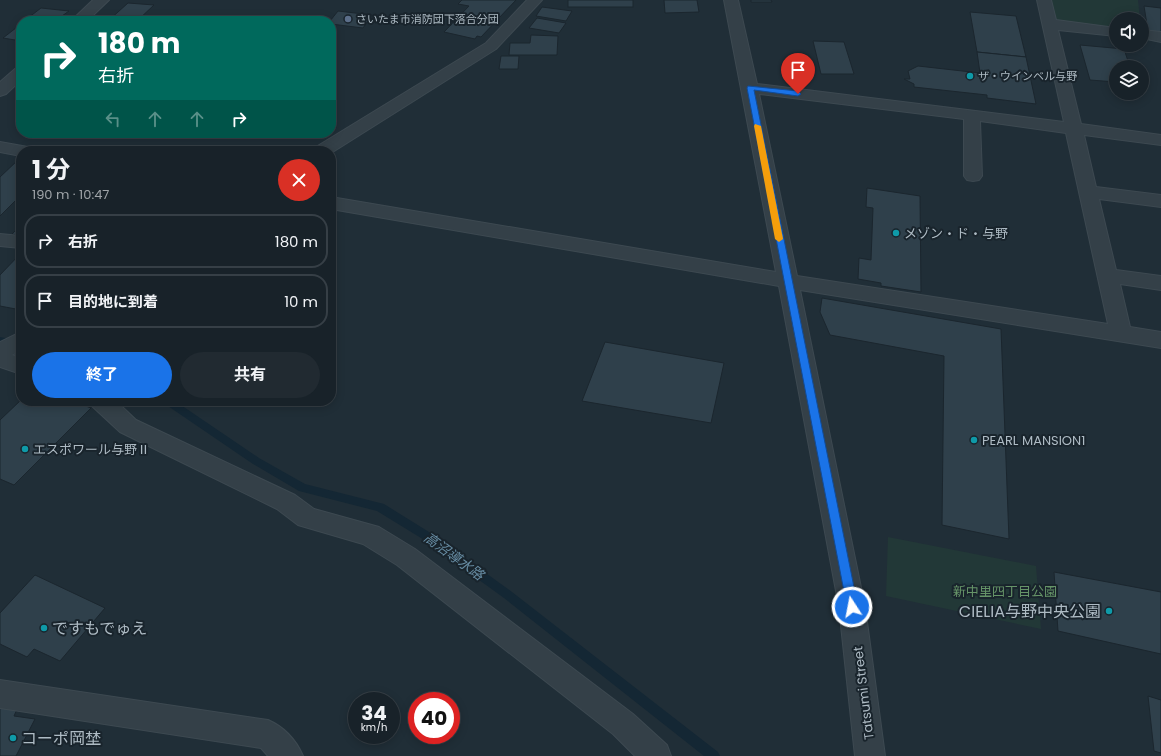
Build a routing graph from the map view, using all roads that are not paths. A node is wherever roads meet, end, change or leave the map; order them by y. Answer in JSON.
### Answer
{"nodes":[{"id":1,"x":102,"y":0,"type":"edge"},
{"id":2,"x":535,"y":0,"type":"edge"},
{"id":3,"x":732,"y":0,"type":"edge"},
{"id":4,"x":1044,"y":0,"type":"edge"},
{"id":5,"x":84,"y":16,"type":"edge"},
{"id":6,"x":1050,"y":24,"type":"junction"},
{"id":7,"x":1109,"y":31,"type":"edge"},
{"id":8,"x":1149,"y":35,"type":"edge"},
{"id":9,"x":1161,"y":37,"type":"edge"},
{"id":10,"x":16,"y":77,"type":"edge"},
{"id":11,"x":750,"y":88,"type":"junction"},
{"id":12,"x":0,"y":91,"type":"edge"},
{"id":13,"x":972,"y":115,"type":"junction"},
{"id":14,"x":1073,"y":128,"type":"junction"},
{"id":15,"x":1161,"y":140,"type":"edge"},
{"id":16,"x":330,"y":146,"type":"edge"},
{"id":17,"x":0,"y":147,"type":"edge"},
{"id":18,"x":16,"y":150,"type":"edge"},
{"id":19,"x":973,"y":176,"type":"dead end"},
{"id":20,"x":1088,"y":192,"type":"junction"},
{"id":21,"x":1161,"y":202,"type":"edge"},
{"id":22,"x":336,"y":204,"type":"edge"},
{"id":23,"x":0,"y":240,"type":"edge"},
{"id":24,"x":16,"y":242,"type":"edge"},
{"id":25,"x":1107,"y":275,"type":"junction"},
{"id":26,"x":787,"y":281,"type":"junction"},
{"id":27,"x":1161,"y":283,"type":"edge"},
{"id":28,"x":1121,"y":333,"type":"junction"},
{"id":29,"x":1161,"y":340,"type":"edge"},
{"id":30,"x":16,"y":343,"type":"edge"},
{"id":31,"x":0,"y":354,"type":"edge"},
{"id":32,"x":16,"y":363,"type":"edge"},
{"id":33,"x":106,"y":406,"type":"edge"},
{"id":34,"x":0,"y":694,"type":"edge"},
{"id":35,"x":288,"y":756,"type":"edge"},
{"id":36,"x":656,"y":756,"type":"edge"},
{"id":37,"x":870,"y":756,"type":"edge"}],
"edges":[{"from":1,"to":5,"type":"street"},
{"from":2,"to":16,"type":"street"},
{"from":3,"to":11,"type":"street","name":"Tatsumi Street"},
{"from":4,"to":6,"type":"street"},
{"from":6,"to":7,"type":"street"},
{"from":6,"to":14,"type":"street"},
{"from":8,"to":9,"type":"street"},
{"from":10,"to":12,"type":"street"},
{"from":11,"to":13,"type":"street"},
{"from":11,"to":26,"type":"street","name":"Tatsumi Street"},
{"from":13,"to":14,"type":"street"},
{"from":13,"to":19,"type":"street"},
{"from":14,"to":15,"type":"street"},
{"from":14,"to":20,"type":"street"},
{"from":17,"to":18,"type":"street"},
{"from":20,"to":21,"type":"street"},
{"from":20,"to":25,"type":"street"},
{"from":22,"to":26,"type":"street"},
{"from":23,"to":24,"type":"street"},
{"from":25,"to":27,"type":"street"},
{"from":25,"to":28,"type":"street"},
{"from":26,"to":28,"type":"street"},
{"from":26,"to":37,"type":"street","name":"Tatsumi Street"},
{"from":28,"to":29,"type":"street"},
{"from":30,"to":31,"type":"street"},
{"from":31,"to":32,"type":"street"},
{"from":33,"to":36,"type":"street"},
{"from":34,"to":35,"type":"street"}]}
